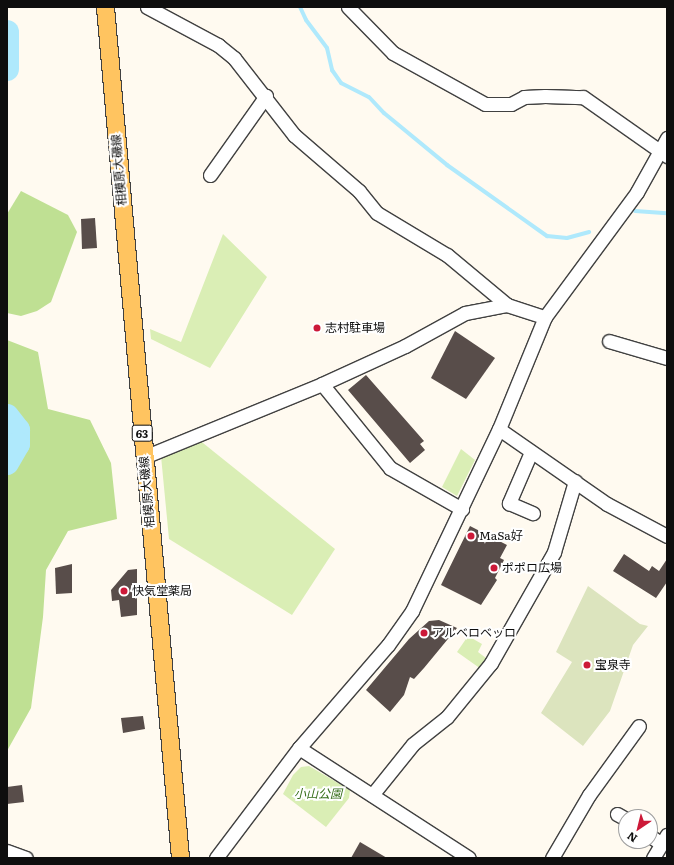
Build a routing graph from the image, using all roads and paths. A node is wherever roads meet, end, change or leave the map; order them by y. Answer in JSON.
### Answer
{"nodes":[{"id":1,"x":105,"y":7,"type":"edge"},
{"id":2,"x":147,"y":7,"type":"edge"},
{"id":3,"x":348,"y":7,"type":"edge"},
{"id":4,"x":266,"y":96,"type":"junction"},
{"id":5,"x":667,"y":138,"type":"edge"},
{"id":6,"x":664,"y":154,"type":"edge"},
{"id":7,"x":210,"y":175,"type":"dead end"},
{"id":8,"x":507,"y":305,"type":"junction"},
{"id":9,"x":545,"y":317,"type":"junction"},
{"id":10,"x":609,"y":341,"type":"dead end"},
{"id":11,"x":667,"y":358,"type":"edge"},
{"id":12,"x":322,"y":384,"type":"junction"},
{"id":13,"x":500,"y":430,"type":"junction"},
{"id":14,"x":531,"y":452,"type":"junction"},
{"id":15,"x":144,"y":457,"type":"junction"},
{"id":16,"x":574,"y":481,"type":"junction"},
{"id":17,"x":462,"y":509,"type":"junction"},
{"id":18,"x":533,"y":513,"type":"dead end"},
{"id":19,"x":667,"y":536,"type":"edge"},
{"id":20,"x":639,"y":726,"type":"dead end"},
{"id":21,"x":299,"y":748,"type":"junction"},
{"id":22,"x":372,"y":795,"type":"junction"},
{"id":23,"x":664,"y":839,"type":"edge"},
{"id":24,"x":7,"y":851,"type":"edge"},
{"id":25,"x":26,"y":858,"type":"edge"},
{"id":26,"x":180,"y":858,"type":"edge"},
{"id":27,"x":216,"y":858,"type":"edge"},
{"id":28,"x":469,"y":858,"type":"edge"},
{"id":29,"x":552,"y":858,"type":"edge"},
{"id":30,"x":654,"y":858,"type":"edge"}],
"edges":[{"from":1,"to":15,"type":"main road","name":"相模原大磯線","number":"63"},
{"from":2,"to":4,"type":"street"},
{"from":3,"to":6,"type":"street"},
{"from":4,"to":7,"type":"street"},
{"from":4,"to":8,"type":"street"},
{"from":5,"to":6,"type":"street"},
{"from":6,"to":9,"type":"street"},
{"from":8,"to":9,"type":"street"},
{"from":8,"to":12,"type":"street"},
{"from":9,"to":13,"type":"street"},
{"from":10,"to":11,"type":"street"},
{"from":12,"to":15,"type":"street"},
{"from":12,"to":17,"type":"street"},
{"from":13,"to":14,"type":"street"},
{"from":13,"to":17,"type":"street"},
{"from":14,"to":16,"type":"street"},
{"from":14,"to":18,"type":"street"},
{"from":15,"to":26,"type":"main road","name":"相模原大磯線","number":"63"},
{"from":16,"to":19,"type":"street"},
{"from":16,"to":22,"type":"street"},
{"from":17,"to":21,"type":"street"},
{"from":20,"to":29,"type":"street"},
{"from":21,"to":22,"type":"street"},
{"from":21,"to":27,"type":"street"},
{"from":22,"to":28,"type":"street"},
{"from":23,"to":30,"type":"street"},
{"from":24,"to":25,"type":"street"}]}
